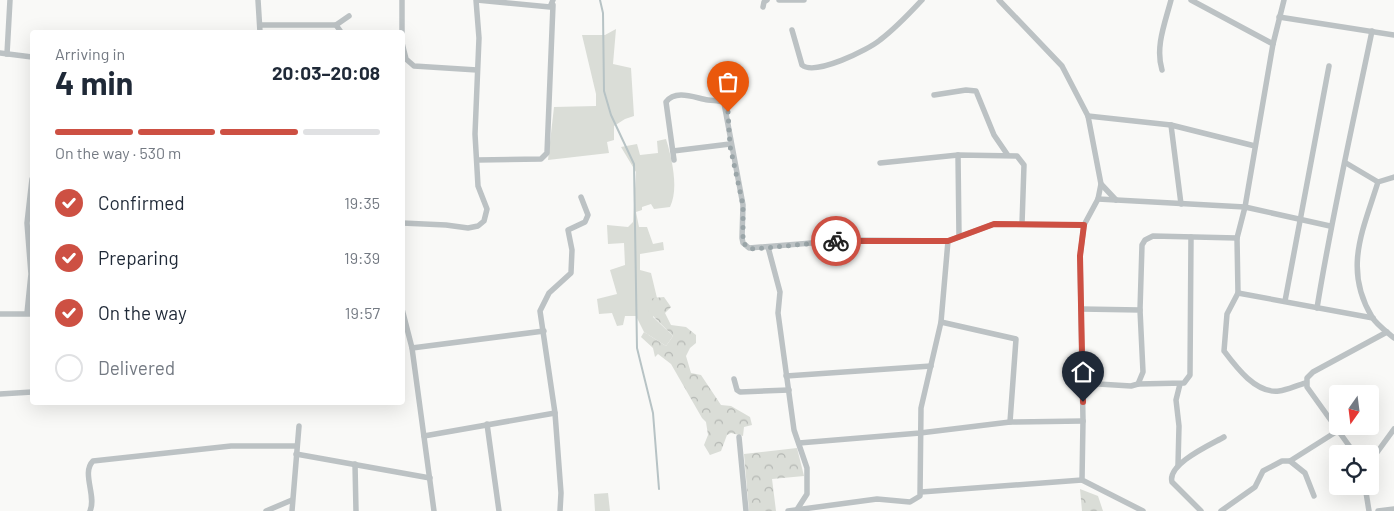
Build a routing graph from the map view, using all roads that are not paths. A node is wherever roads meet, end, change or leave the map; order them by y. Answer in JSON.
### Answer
{"nodes":[{"id":1,"x":10,"y":0,"type":"edge"},
{"id":2,"x":258,"y":0,"type":"edge"},
{"id":3,"x":402,"y":0,"type":"edge"},
{"id":4,"x":477,"y":0,"type":"edge"},
{"id":5,"x":767,"y":0,"type":"edge"},
{"id":6,"x":778,"y":0,"type":"edge"},
{"id":7,"x":804,"y":0,"type":"edge"},
{"id":8,"x":922,"y":0,"type":"edge"},
{"id":9,"x":1171,"y":0,"type":"edge"},
{"id":10,"x":1190,"y":0,"type":"edge"},
{"id":11,"x":1284,"y":0,"type":"edge"},
{"id":12,"x":1001,"y":1,"type":"edge"},
{"id":13,"x":553,"y":3,"type":"edge"},
{"id":14,"x":763,"y":7,"type":"dead end"},
{"id":15,"x":349,"y":16,"type":"dead end"},
{"id":16,"x":1279,"y":17,"type":"junction"},
{"id":17,"x":260,"y":25,"type":"junction"},
{"id":18,"x":336,"y":25,"type":"junction"},
{"id":19,"x":260,"y":30,"type":"edge"},
{"id":20,"x":340,"y":30,"type":"edge"},
{"id":21,"x":402,"y":30,"type":"edge"},
{"id":22,"x":792,"y":30,"type":"dead end"},
{"id":23,"x":1372,"y":31,"type":"junction"},
{"id":24,"x":1394,"y":35,"type":"edge"},
{"id":25,"x":1273,"y":44,"type":"junction"},
{"id":26,"x":0,"y":53,"type":"edge"},
{"id":27,"x":7,"y":54,"type":"junction"},
{"id":28,"x":405,"y":55,"type":"edge"},
{"id":29,"x":30,"y":57,"type":"edge"},
{"id":30,"x":1329,"y":66,"type":"dead end"},
{"id":31,"x":477,"y":70,"type":"junction"},
{"id":32,"x":1162,"y":70,"type":"dead end"},
{"id":33,"x":934,"y":94,"type":"dead end"},
{"id":34,"x":1088,"y":116,"type":"junction"},
{"id":35,"x":1171,"y":125,"type":"junction"},
{"id":36,"x":730,"y":144,"type":"junction"},
{"id":37,"x":1255,"y":146,"type":"junction"},
{"id":38,"x":673,"y":151,"type":"junction"},
{"id":39,"x":1008,"y":154,"type":"junction"},
{"id":40,"x":958,"y":155,"type":"junction"},
{"id":41,"x":477,"y":160,"type":"junction"},
{"id":42,"x":674,"y":160,"type":"dead end"},
{"id":43,"x":880,"y":163,"type":"dead end"},
{"id":44,"x":1346,"y":163,"type":"junction"},
{"id":45,"x":1393,"y":180,"type":"edge"},
{"id":46,"x":1378,"y":182,"type":"junction"},
{"id":47,"x":1101,"y":184,"type":"junction"},
{"id":48,"x":30,"y":197,"type":"edge"},
{"id":49,"x":581,"y":197,"type":"dead end"},
{"id":50,"x":1098,"y":199,"type":"junction"},
{"id":51,"x":1116,"y":200,"type":"junction"},
{"id":52,"x":1181,"y":204,"type":"junction"},
{"id":53,"x":1245,"y":207,"type":"junction"},
{"id":54,"x":1300,"y":219,"type":"junction"},
{"id":55,"x":405,"y":223,"type":"edge"},
{"id":56,"x":1022,"y":224,"type":"junction"},
{"id":57,"x":1084,"y":225,"type":"junction"},
{"id":58,"x":1330,"y":226,"type":"junction"},
{"id":59,"x":958,"y":236,"type":"junction"},
{"id":60,"x":1191,"y":236,"type":"junction"},
{"id":61,"x":1237,"y":238,"type":"junction"},
{"id":62,"x":948,"y":241,"type":"junction"},
{"id":63,"x":768,"y":247,"type":"junction"},
{"id":64,"x":30,"y":261,"type":"edge"},
{"id":65,"x":1238,"y":293,"type":"junction"},
{"id":66,"x":1285,"y":301,"type":"junction"},
{"id":67,"x":1317,"y":308,"type":"junction"},
{"id":68,"x":1081,"y":309,"type":"junction"},
{"id":69,"x":1140,"y":310,"type":"junction"},
{"id":70,"x":30,"y":313,"type":"edge"},
{"id":71,"x":0,"y":314,"type":"edge"},
{"id":72,"x":1372,"y":318,"type":"junction"},
{"id":73,"x":405,"y":321,"type":"edge"},
{"id":74,"x":941,"y":322,"type":"junction"},
{"id":75,"x":544,"y":331,"type":"junction"},
{"id":76,"x":1387,"y":332,"type":"junction"},
{"id":77,"x":1394,"y":338,"type":"edge"},
{"id":78,"x":412,"y":348,"type":"junction"},
{"id":79,"x":931,"y":366,"type":"junction"},
{"id":80,"x":786,"y":376,"type":"junction"},
{"id":81,"x":734,"y":379,"type":"dead end"},
{"id":82,"x":1082,"y":383,"type":"junction"},
{"id":83,"x":1306,"y":383,"type":"junction"},
{"id":84,"x":1138,"y":384,"type":"junction"},
{"id":85,"x":1180,"y":384,"type":"junction"},
{"id":86,"x":789,"y":390,"type":"junction"},
{"id":87,"x":30,"y":392,"type":"edge"},
{"id":88,"x":0,"y":394,"type":"edge"},
{"id":89,"x":555,"y":413,"type":"junction"},
{"id":90,"x":1329,"y":416,"type":"edge"},
{"id":91,"x":1083,"y":421,"type":"junction"},
{"id":92,"x":1010,"y":422,"type":"junction"},
{"id":93,"x":487,"y":424,"type":"junction"},
{"id":94,"x":300,"y":426,"type":"dead end"},
{"id":95,"x":1394,"y":429,"type":"edge"},
{"id":96,"x":920,"y":433,"type":"junction"},
{"id":97,"x":1331,"y":435,"type":"edge"},
{"id":98,"x":424,"y":436,"type":"junction"},
{"id":99,"x":739,"y":437,"type":"dead end"},
{"id":100,"x":1224,"y":437,"type":"dead end"},
{"id":101,"x":799,"y":443,"type":"junction"},
{"id":102,"x":296,"y":446,"type":"junction"},
{"id":103,"x":1379,"y":450,"type":"edge"},
{"id":104,"x":296,"y":454,"type":"junction"},
{"id":105,"x":1290,"y":461,"type":"junction"},
{"id":106,"x":355,"y":464,"type":"junction"},
{"id":107,"x":1178,"y":465,"type":"junction"},
{"id":108,"x":430,"y":478,"type":"junction"},
{"id":109,"x":1082,"y":480,"type":"junction"},
{"id":110,"x":921,"y":492,"type":"junction"},
{"id":111,"x":1366,"y":495,"type":"edge"},
{"id":112,"x":1314,"y":496,"type":"dead end"},
{"id":113,"x":292,"y":500,"type":"junction"},
{"id":114,"x":798,"y":508,"type":"junction"},
{"id":115,"x":1394,"y":509,"type":"edge"},
{"id":116,"x":92,"y":510,"type":"edge"},
{"id":117,"x":266,"y":511,"type":"edge"},
{"id":118,"x":292,"y":511,"type":"edge"},
{"id":119,"x":356,"y":511,"type":"edge"},
{"id":120,"x":434,"y":511,"type":"edge"},
{"id":121,"x":499,"y":511,"type":"edge"},
{"id":122,"x":560,"y":511,"type":"edge"},
{"id":123,"x":746,"y":511,"type":"edge"},
{"id":124,"x":788,"y":511,"type":"edge"},
{"id":125,"x":1143,"y":511,"type":"edge"},
{"id":126,"x":1201,"y":511,"type":"edge"},
{"id":127,"x":1220,"y":511,"type":"edge"},
{"id":128,"x":1369,"y":511,"type":"edge"},
{"id":129,"x":1378,"y":511,"type":"edge"}],
"edges":[{"from":1,"to":27,"type":"street"},
{"from":2,"to":17,"type":"street"},
{"from":3,"to":21,"type":"street"},
{"from":4,"to":13,"type":"street"},
{"from":4,"to":31,"type":"street"},
{"from":5,"to":14,"type":"street"},
{"from":6,"to":7,"type":"street"},
{"from":8,"to":22,"type":"street"},
{"from":9,"to":32,"type":"street"},
{"from":10,"to":25,"type":"street"},
{"from":11,"to":16,"type":"street"},
{"from":12,"to":34,"type":"street"},
{"from":13,"to":41,"type":"street"},
{"from":15,"to":18,"type":"street"},
{"from":16,"to":23,"type":"street"},
{"from":16,"to":25,"type":"street"},
{"from":17,"to":18,"type":"street"},
{"from":17,"to":19,"type":"street"},
{"from":18,"to":20,"type":"street"},
{"from":23,"to":24,"type":"street"},
{"from":23,"to":44,"type":"street"},
{"from":25,"to":37,"type":"street"},
{"from":26,"to":27,"type":"street"},
{"from":27,"to":29,"type":"street"},
{"from":28,"to":31,"type":"street"},
{"from":30,"to":54,"type":"street"},
{"from":31,"to":41,"type":"street"},
{"from":33,"to":39,"type":"street"},
{"from":34,"to":35,"type":"street"},
{"from":34,"to":47,"type":"street"},
{"from":35,"to":37,"type":"street"},
{"from":35,"to":52,"type":"street"},
{"from":36,"to":38,"type":"street"},
{"from":36,"to":38,"type":"street"},
{"from":36,"to":63,"type":"street"},
{"from":37,"to":53,"type":"street"},
{"from":38,"to":42,"type":"street"},
{"from":39,"to":40,"type":"street"},
{"from":39,"to":56,"type":"street"},
{"from":40,"to":43,"type":"street"},
{"from":40,"to":59,"type":"street"},
{"from":41,"to":55,"type":"street"},
{"from":44,"to":46,"type":"street"},
{"from":44,"to":58,"type":"street"},
{"from":45,"to":46,"type":"street"},
{"from":46,"to":72,"type":"street"},
{"from":47,"to":50,"type":"street"},
{"from":47,"to":51,"type":"street"},
{"from":48,"to":64,"type":"street"},
{"from":49,"to":75,"type":"street"},
{"from":50,"to":51,"type":"street"},
{"from":50,"to":57,"type":"street"},
{"from":51,"to":52,"type":"street"},
{"from":52,"to":53,"type":"street"},
{"from":53,"to":54,"type":"street"},
{"from":53,"to":61,"type":"street"},
{"from":54,"to":58,"type":"street"},
{"from":54,"to":66,"type":"street"},
{"from":56,"to":57,"type":"street"},
{"from":56,"to":59,"type":"street"},
{"from":57,"to":68,"type":"street"},
{"from":58,"to":67,"type":"street"},
{"from":59,"to":62,"type":"street"},
{"from":60,"to":61,"type":"street"},
{"from":60,"to":69,"type":"street"},
{"from":60,"to":85,"type":"street"},
{"from":61,"to":65,"type":"street"},
{"from":62,"to":63,"type":"street"},
{"from":62,"to":74,"type":"street"},
{"from":63,"to":80,"type":"street"},
{"from":65,"to":66,"type":"street"},
{"from":65,"to":83,"type":"street"},
{"from":66,"to":67,"type":"street"},
{"from":67,"to":72,"type":"street"},
{"from":68,"to":69,"type":"street"},
{"from":68,"to":82,"type":"street"},
{"from":69,"to":84,"type":"street"},
{"from":70,"to":71,"type":"street"},
{"from":72,"to":76,"type":"street"},
{"from":73,"to":78,"type":"street"},
{"from":74,"to":79,"type":"street"},
{"from":74,"to":92,"type":"street"},
{"from":75,"to":78,"type":"street"},
{"from":75,"to":89,"type":"street"},
{"from":76,"to":77,"type":"street"},
{"from":76,"to":83,"type":"street"},
{"from":78,"to":98,"type":"street"},
{"from":79,"to":80,"type":"street"},
{"from":79,"to":96,"type":"street"},
{"from":80,"to":86,"type":"street"},
{"from":81,"to":86,"type":"street"},
{"from":82,"to":84,"type":"street"},
{"from":82,"to":91,"type":"street"},
{"from":83,"to":90,"type":"street"},
{"from":84,"to":85,"type":"street"},
{"from":85,"to":107,"type":"street"},
{"from":86,"to":101,"type":"street"},
{"from":87,"to":88,"type":"street"},
{"from":89,"to":93,"type":"street"},
{"from":89,"to":122,"type":"street"},
{"from":91,"to":92,"type":"street"},
{"from":91,"to":109,"type":"street"},
{"from":92,"to":96,"type":"street"},
{"from":93,"to":98,"type":"street"},
{"from":93,"to":121,"type":"street"},
{"from":94,"to":102,"type":"street"},
{"from":95,"to":103,"type":"street"},
{"from":96,"to":101,"type":"street"},
{"from":96,"to":110,"type":"street"},
{"from":97,"to":105,"type":"street"},
{"from":98,"to":108,"type":"street"},
{"from":99,"to":123,"type":"street"},
{"from":100,"to":107,"type":"street"},
{"from":101,"to":114,"type":"street"},
{"from":102,"to":104,"type":"street"},
{"from":102,"to":116,"type":"street"},
{"from":104,"to":106,"type":"street"},
{"from":104,"to":113,"type":"street"},
{"from":105,"to":112,"type":"street"},
{"from":105,"to":127,"type":"street"},
{"from":106,"to":108,"type":"street"},
{"from":106,"to":119,"type":"street"},
{"from":107,"to":126,"type":"street"},
{"from":108,"to":120,"type":"street"},
{"from":109,"to":110,"type":"street"},
{"from":109,"to":125,"type":"street"},
{"from":110,"to":114,"type":"street"},
{"from":111,"to":128,"type":"street"},
{"from":113,"to":117,"type":"street"},
{"from":113,"to":118,"type":"street"},
{"from":114,"to":124,"type":"street"},
{"from":115,"to":129,"type":"street"}]}
